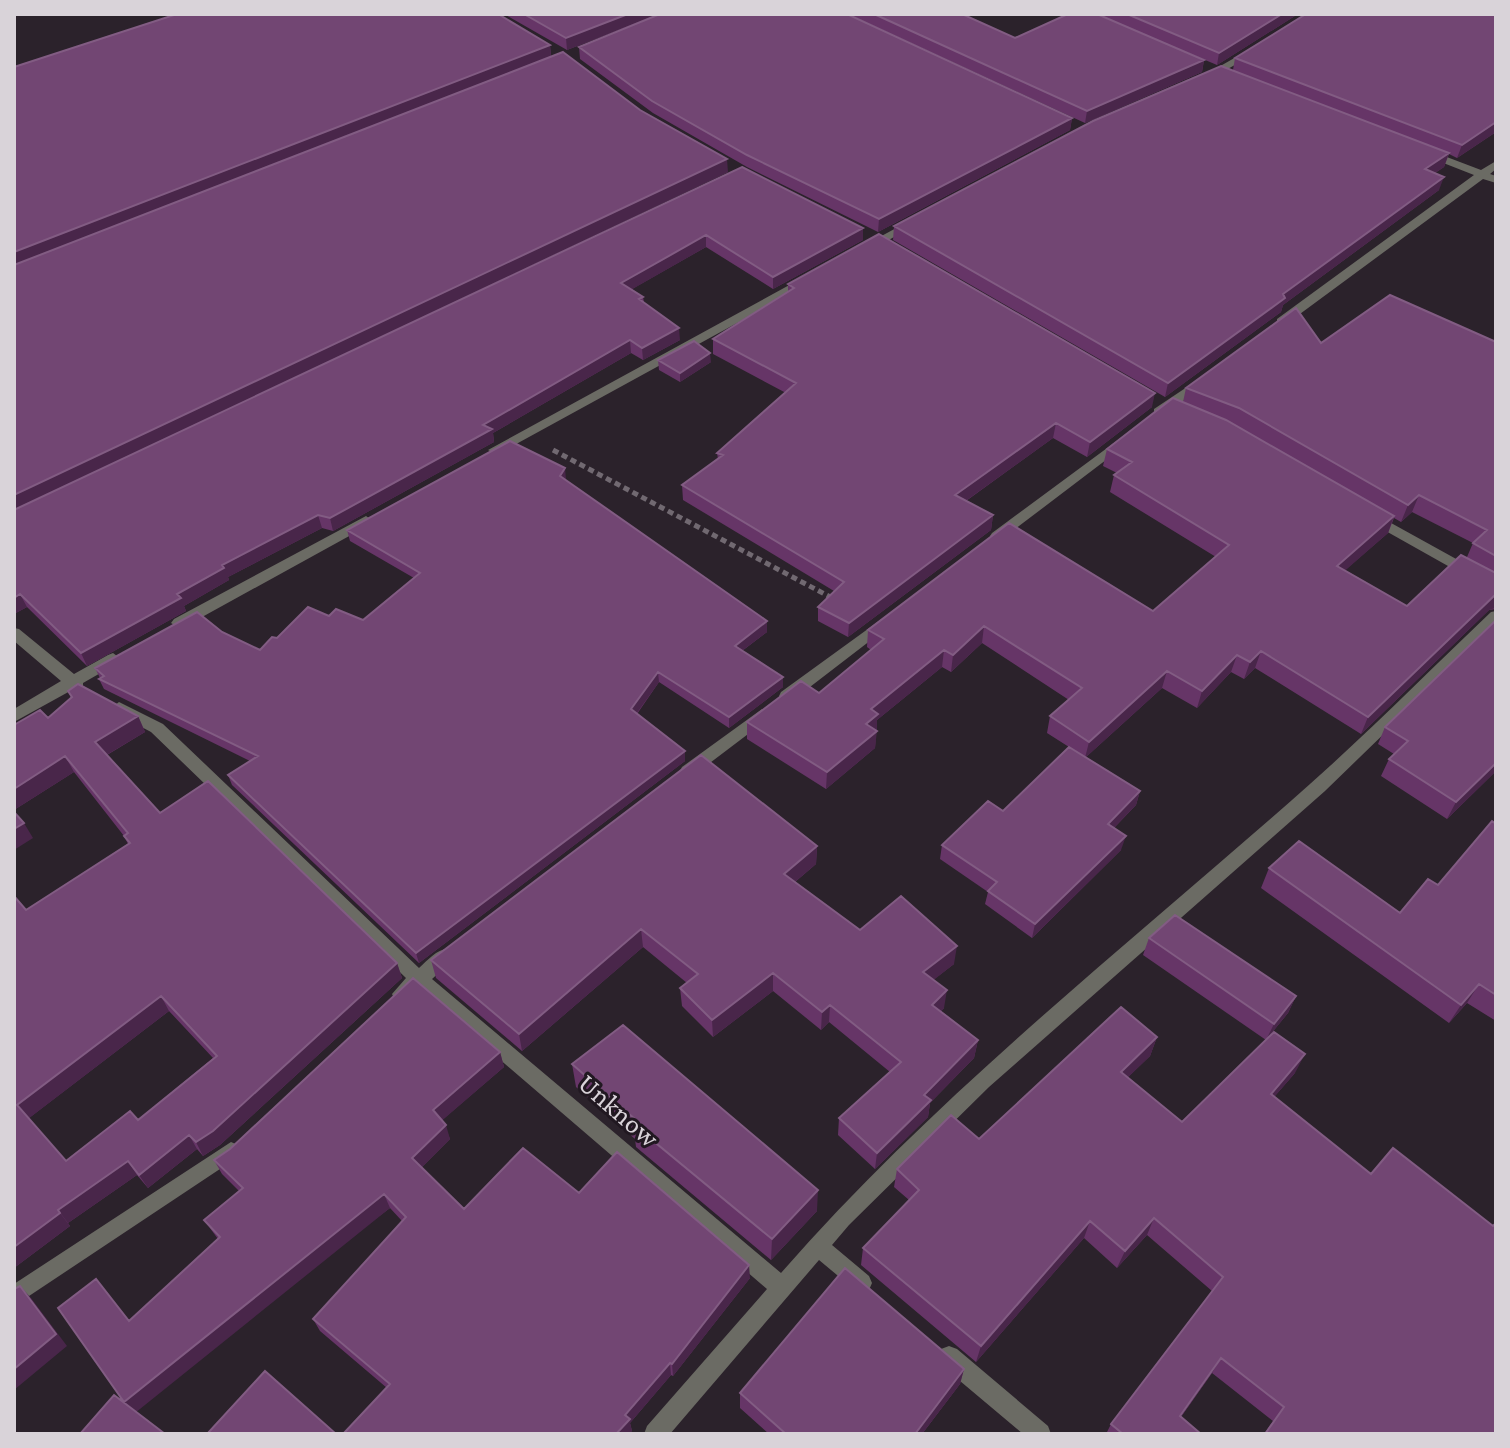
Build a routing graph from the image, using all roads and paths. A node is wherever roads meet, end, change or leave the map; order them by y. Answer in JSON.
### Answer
{"nodes":[{"id":1,"x":1258,"y":47,"type":"edge"},
{"id":2,"x":1204,"y":66,"type":"edge"},
{"id":3,"x":1218,"y":72,"type":"junction"},
{"id":4,"x":1233,"y":78,"type":"edge"},
{"id":5,"x":1191,"y":83,"type":"edge"},
{"id":6,"x":1409,"y":146,"type":"edge"},
{"id":7,"x":1492,"y":173,"type":"edge"},
{"id":8,"x":919,"y":218,"type":"edge"},
{"id":9,"x":864,"y":233,"type":"edge"},
{"id":10,"x":878,"y":240,"type":"junction"},
{"id":11,"x":892,"y":248,"type":"edge"},
{"id":12,"x":851,"y":255,"type":"edge"},
{"id":13,"x":810,"y":278,"type":"edge"},
{"id":14,"x":1267,"y":332,"type":"edge"},
{"id":15,"x":1217,"y":370,"type":"edge"},
{"id":16,"x":524,"y":434,"type":"junction"},
{"id":17,"x":483,"y":457,"type":"edge"},
{"id":18,"x":1358,"y":509,"type":"edge"},
{"id":19,"x":373,"y":517,"type":"edge"},
{"id":20,"x":980,"y":549,"type":"edge"},
{"id":21,"x":1496,"y":588,"type":"edge"},
{"id":22,"x":1496,"y":616,"type":"edge"},
{"id":23,"x":887,"y":620,"type":"joint"},
{"id":24,"x":167,"y":630,"type":"edge"},
{"id":25,"x":14,"y":633,"type":"edge"},
{"id":26,"x":126,"y":652,"type":"edge"},
{"id":27,"x":71,"y":682,"type":"junction"},
{"id":28,"x":14,"y":716,"type":"edge"},
{"id":29,"x":680,"y":777,"type":"edge"},
{"id":30,"x":455,"y":949,"type":"edge"},
{"id":31,"x":418,"y":978,"type":"junction"},
{"id":32,"x":385,"y":1009,"type":"edge"},
{"id":33,"x":240,"y":1143,"type":"edge"},
{"id":34,"x":818,"y":1246,"type":"junction"},
{"id":35,"x":781,"y":1287,"type":"junction"},
{"id":36,"x":876,"y":1295,"type":"edge"},
{"id":37,"x":14,"y":1296,"type":"edge"},
{"id":38,"x":935,"y":1345,"type":"edge"},
{"id":39,"x":655,"y":1434,"type":"edge"},
{"id":40,"x":1040,"y":1434,"type":"edge"}],
"edges":[{"from":1,"to":3,"type":"street"},
{"from":2,"to":3,"type":"street"},
{"from":3,"to":4,"type":"street"},
{"from":3,"to":5,"type":"street"},
{"from":6,"to":7,"type":"street"},
{"from":7,"to":14,"type":"street"},
{"from":8,"to":10,"type":"street"},
{"from":9,"to":10,"type":"street"},
{"from":10,"to":11,"type":"street"},
{"from":10,"to":12,"type":"street"},
{"from":13,"to":16,"type":"street"},
{"from":15,"to":20,"type":"street"},
{"from":16,"to":17,"type":"street"},
{"from":16,"to":23,"type":"path"},
{"from":18,"to":21,"type":"street"},
{"from":19,"to":24,"type":"street"},
{"from":22,"to":34,"type":"street"},
{"from":23,"to":29,"type":"street"},
{"from":25,"to":27,"type":"street","name":"Unknow"},
{"from":26,"to":27,"type":"street"},
{"from":27,"to":28,"type":"street"},
{"from":27,"to":31,"type":"street","name":"Unknow"},
{"from":30,"to":31,"type":"street"},
{"from":31,"to":32,"type":"street"},
{"from":31,"to":35,"type":"street","name":"Unknow"},
{"from":33,"to":37,"type":"street"},
{"from":34,"to":35,"type":"street"},
{"from":34,"to":36,"type":"street"},
{"from":35,"to":39,"type":"street"},
{"from":38,"to":40,"type":"street"}]}
